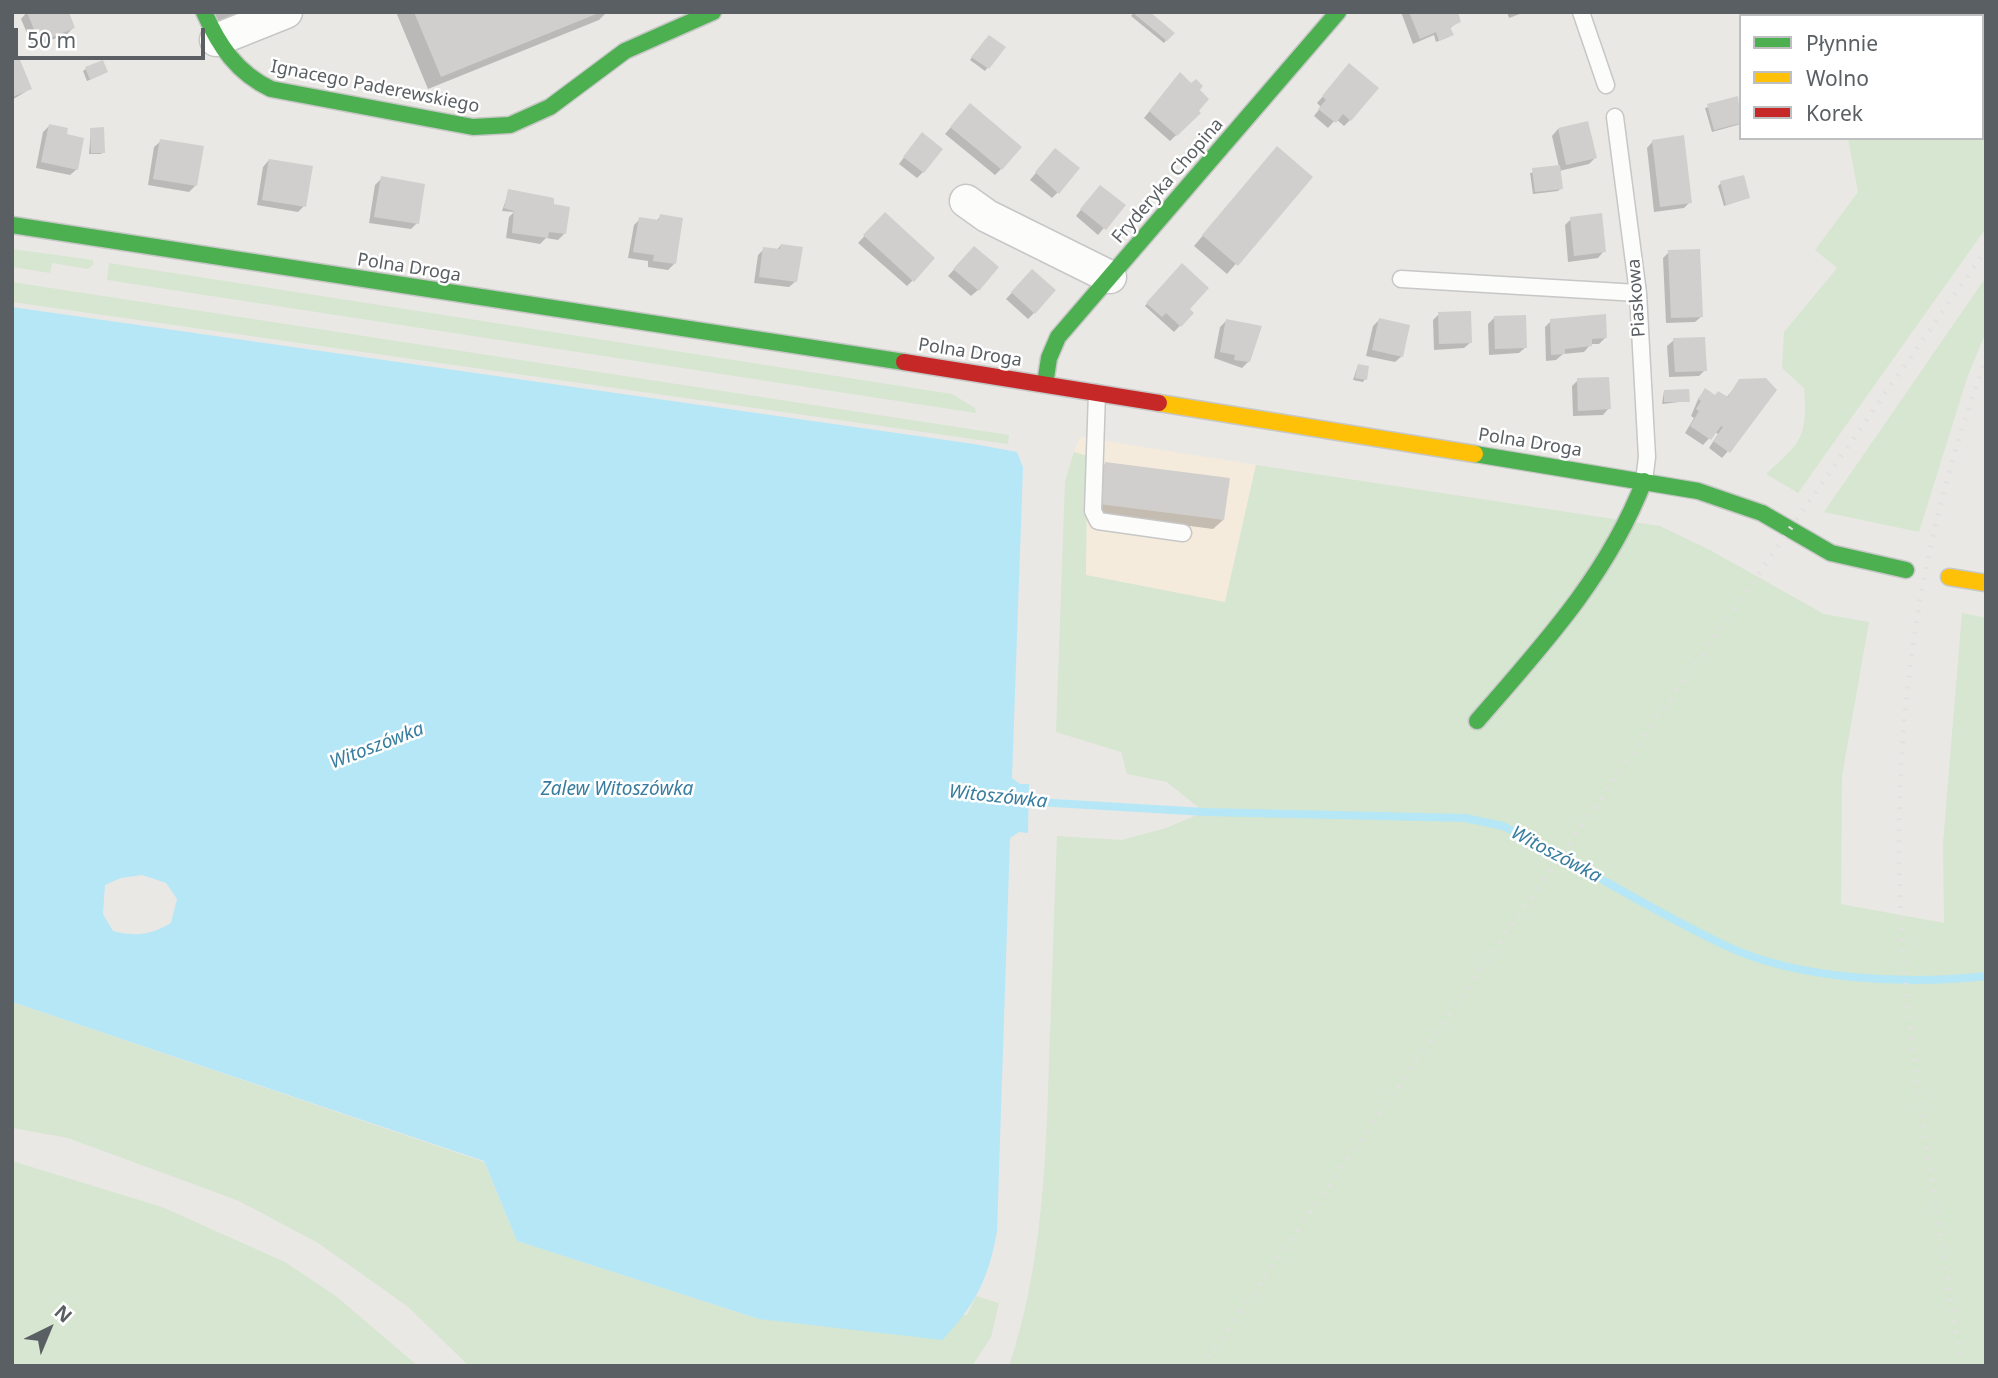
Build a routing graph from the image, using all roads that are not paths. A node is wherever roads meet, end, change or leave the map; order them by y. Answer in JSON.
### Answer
{"nodes":[{"id":1,"x":286,"y":12,"type":"edge"},
{"id":2,"x":713,"y":12,"type":"edge"},
{"id":3,"x":1338,"y":12,"type":"edge"},
{"id":4,"x":1581,"y":12,"type":"edge"},
{"id":5,"x":210,"y":26,"type":"edge"},
{"id":6,"x":1606,"y":85,"type":"dead end"},
{"id":7,"x":1615,"y":117,"type":"dead end"},
{"id":8,"x":966,"y":201,"type":"dead end"},
{"id":9,"x":12,"y":225,"type":"edge"},
{"id":10,"x":1110,"y":277,"type":"junction"},
{"id":11,"x":1401,"y":279,"type":"dead end"},
{"id":12,"x":1638,"y":293,"type":"junction"},
{"id":13,"x":1045,"y":384,"type":"junction"},
{"id":14,"x":1097,"y":393,"type":"junction"},
{"id":15,"x":1644,"y":481,"type":"junction"},
{"id":16,"x":1183,"y":533,"type":"dead end"},
{"id":17,"x":1906,"y":570,"type":"dead end"},
{"id":18,"x":1949,"y":577,"type":"dead end"},
{"id":19,"x":1986,"y":583,"type":"edge"},
{"id":20,"x":1477,"y":721,"type":"dead end"}],
"edges":[{"from":1,"to":5,"type":"street"},
{"from":2,"to":5,"type":"street","name":"Ignacego Paderewskiego"},
{"from":3,"to":10,"type":"street","name":"Fryderyka Chopina"},
{"from":4,"to":6,"type":"lane"},
{"from":7,"to":12,"type":"lane","name":"Piaskowa"},
{"from":8,"to":10,"type":"street"},
{"from":9,"to":13,"type":"street","name":"Polna Droga"},
{"from":10,"to":13,"type":"street","name":"Fryderyka Chopina"},
{"from":11,"to":12,"type":"lane"},
{"from":12,"to":15,"type":"lane","name":"Piaskowa"},
{"from":13,"to":14,"type":"street","name":"Polna Droga"},
{"from":14,"to":15,"type":"street","name":"Polna Droga"},
{"from":14,"to":16,"type":"lane"},
{"from":15,"to":17,"type":"street","name":"Polna Droga"},
{"from":15,"to":20,"type":"street"},
{"from":18,"to":19,"type":"street"}]}
